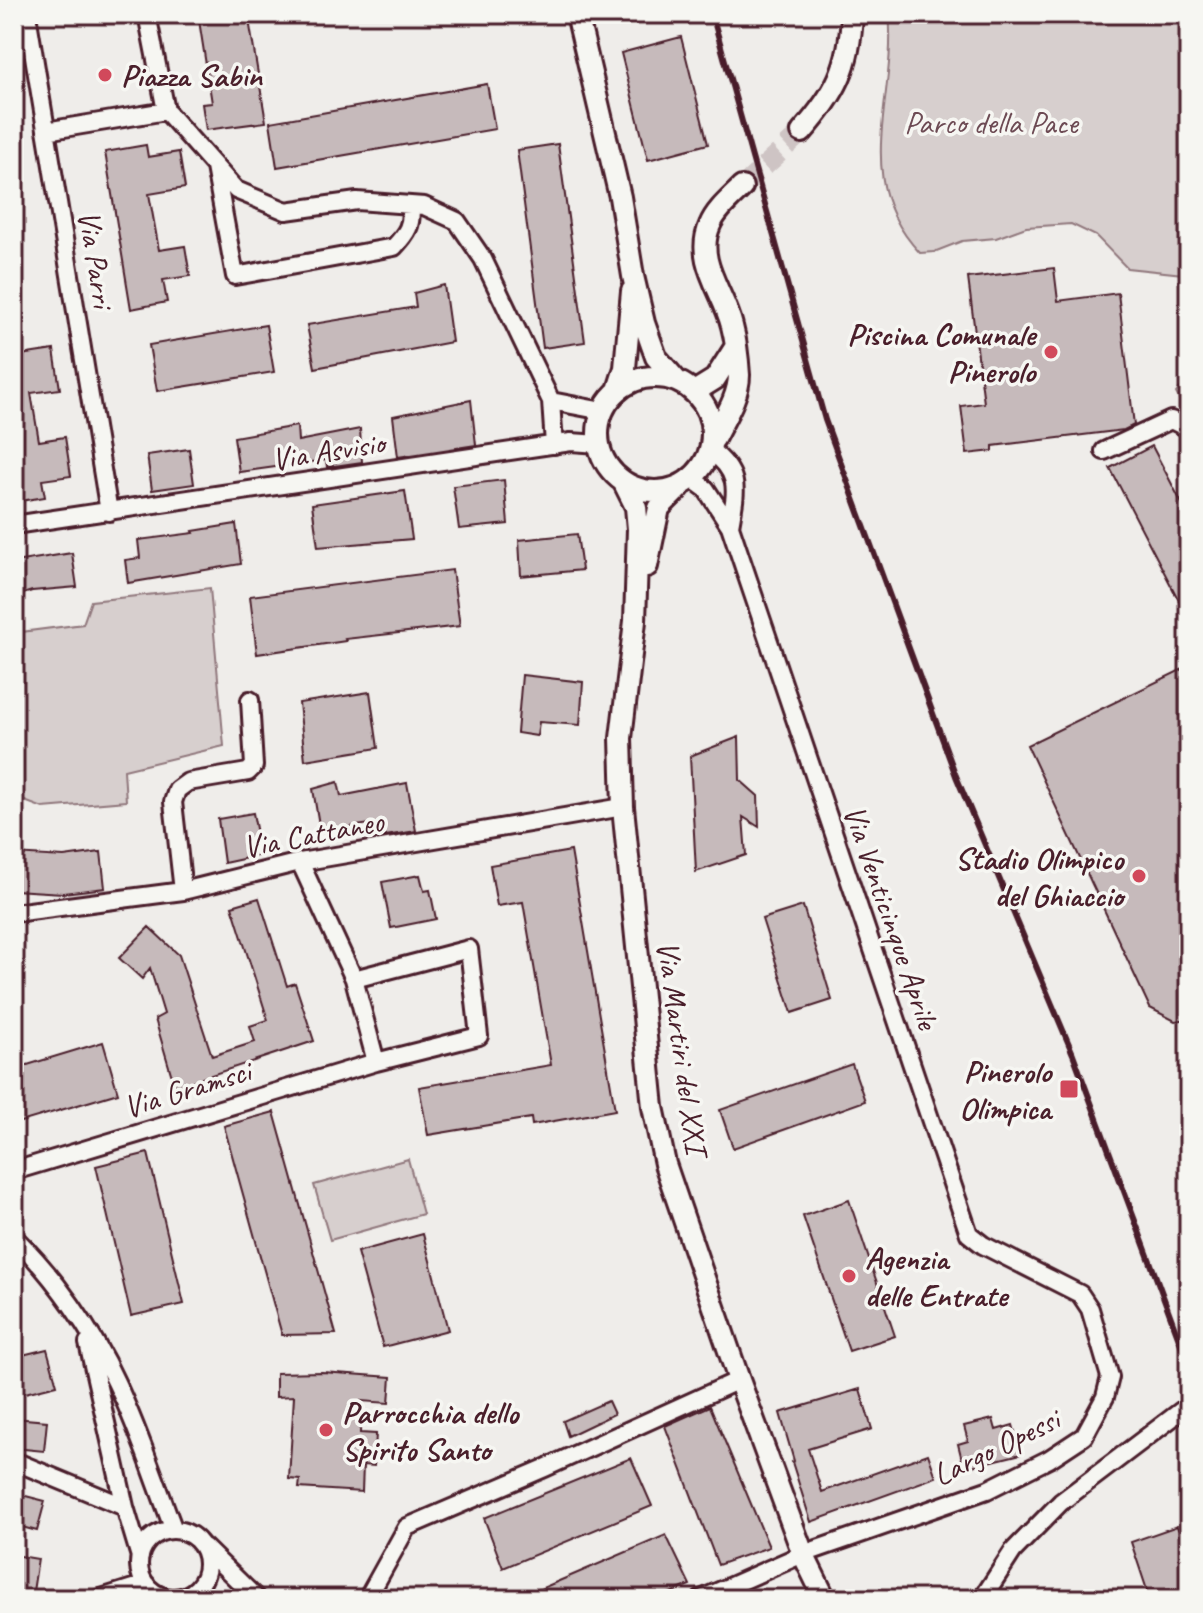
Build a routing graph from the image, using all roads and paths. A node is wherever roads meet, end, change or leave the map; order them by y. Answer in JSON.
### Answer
{"nodes":[{"id":1,"x":27,"y":14,"type":"edge"},
{"id":2,"x":147,"y":14,"type":"edge"},
{"id":3,"x":577,"y":14,"type":"edge"},
{"id":4,"x":852,"y":14,"type":"edge"},
{"id":5,"x":166,"y":111,"type":"junction"},
{"id":6,"x":46,"y":131,"type":"junction"},
{"id":7,"x":802,"y":132,"type":"tunnel mouth"},
{"id":8,"x":215,"y":165,"type":"junction"},
{"id":9,"x":742,"y":187,"type":"tunnel mouth"},
{"id":10,"x":410,"y":205,"type":"junction"},
{"id":11,"x":633,"y":276,"type":"junction"},
{"id":12,"x":736,"y":346,"type":"junction"},
{"id":13,"x":686,"y":386,"type":"junction"},
{"id":14,"x":618,"y":390,"type":"junction"},
{"id":15,"x":551,"y":401,"type":"junction"},
{"id":16,"x":603,"y":411,"type":"junction"},
{"id":17,"x":1189,"y":429,"type":"edge"},
{"id":18,"x":599,"y":444,"type":"junction"},
{"id":19,"x":554,"y":445,"type":"junction"},
{"id":20,"x":711,"y":447,"type":"junction"},
{"id":21,"x":1104,"y":451,"type":"dead end"},
{"id":22,"x":688,"y":480,"type":"junction"},
{"id":23,"x":623,"y":481,"type":"junction"},
{"id":24,"x":109,"y":512,"type":"junction"},
{"id":25,"x":14,"y":525,"type":"edge"},
{"id":26,"x":730,"y":526,"type":"junction"},
{"id":27,"x":635,"y":621,"type":"junction"},
{"id":28,"x":250,"y":700,"type":"dead end"},
{"id":29,"x":623,"y":807,"type":"junction"},
{"id":30,"x":300,"y":862,"type":"junction"},
{"id":31,"x":183,"y":891,"type":"junction"},
{"id":32,"x":14,"y":913,"type":"edge"},
{"id":33,"x":354,"y":979,"type":"junction"},
{"id":34,"x":376,"y":1062,"type":"junction"},
{"id":35,"x":14,"y":1171,"type":"edge"},
{"id":36,"x":14,"y":1237,"type":"edge"},
{"id":37,"x":1090,"y":1309,"type":"joint"},
{"id":38,"x":84,"y":1326,"type":"junction"},
{"id":39,"x":739,"y":1380,"type":"junction"},
{"id":40,"x":1188,"y":1406,"type":"edge"},
{"id":41,"x":14,"y":1461,"type":"edge"},
{"id":42,"x":125,"y":1507,"type":"junction"},
{"id":43,"x":174,"y":1530,"type":"junction"},
{"id":44,"x":199,"y":1542,"type":"junction"},
{"id":45,"x":803,"y":1554,"type":"junction"},
{"id":46,"x":140,"y":1557,"type":"junction"},
{"id":47,"x":146,"y":1584,"type":"junction"},
{"id":48,"x":161,"y":1597,"type":"edge"},
{"id":49,"x":185,"y":1598,"type":"edge"},
{"id":50,"x":98,"y":1599,"type":"edge"},
{"id":51,"x":257,"y":1599,"type":"edge"},
{"id":52,"x":367,"y":1599,"type":"edge"},
{"id":53,"x":701,"y":1599,"type":"edge"},
{"id":54,"x":825,"y":1599,"type":"edge"},
{"id":55,"x":982,"y":1599,"type":"edge"}],
"edges":[{"from":1,"to":6,"type":"street","name":"Via Parri"},
{"from":2,"to":5,"type":"street"},
{"from":3,"to":11,"type":"street"},
{"from":4,"to":7,"type":"street"},
{"from":5,"to":6,"type":"street"},
{"from":5,"to":8,"type":"street"},
{"from":6,"to":24,"type":"street","name":"Via Parri"},
{"from":8,"to":10,"type":"street"},
{"from":8,"to":10,"type":"street"},
{"from":9,"to":12,"type":"street","name":"Via Martiri del XXI"},
{"from":10,"to":15,"type":"street"},
{"from":11,"to":13,"type":"street"},
{"from":11,"to":14,"type":"street"},
{"from":12,"to":13,"type":"street"},
{"from":12,"to":20,"type":"street","name":"Via Martiri del XXI"},
{"from":13,"to":14,"type":"street"},
{"from":13,"to":20,"type":"street"},
{"from":14,"to":16,"type":"street"},
{"from":15,"to":16,"type":"street"},
{"from":15,"to":19,"type":"street"},
{"from":16,"to":18,"type":"street"},
{"from":17,"to":21,"type":"street"},
{"from":18,"to":19,"type":"street","name":"Via Asvisio"},
{"from":18,"to":23,"type":"street","name":"Via Martiri del XXI"},
{"from":19,"to":24,"type":"street","name":"Via Asvisio"},
{"from":20,"to":22,"type":"street","name":"Via Martiri del XXI"},
{"from":20,"to":26,"type":"street"},
{"from":22,"to":23,"type":"street"},
{"from":22,"to":26,"type":"street"},
{"from":22,"to":27,"type":"street","name":"Via Martiri del XXI"},
{"from":23,"to":27,"type":"street","name":"Via Martiri del XXI"},
{"from":24,"to":25,"type":"street","name":"Via Asvisio"},
{"from":26,"to":37,"type":"street","name":"Via Venticinque Aprile"},
{"from":27,"to":29,"type":"street","name":"Via Martiri del XXI"},
{"from":28,"to":31,"type":"street"},
{"from":29,"to":30,"type":"street","name":"Via Cattaneo"},
{"from":29,"to":39,"type":"street","name":"Via Martiri del XXI"},
{"from":30,"to":31,"type":"street","name":"Via Cattaneo"},
{"from":30,"to":33,"type":"street"},
{"from":31,"to":32,"type":"street","name":"Via Cattaneo"},
{"from":33,"to":34,"type":"street"},
{"from":33,"to":34,"type":"street","name":"Via Gramsci"},
{"from":34,"to":35,"type":"street","name":"Via Gramsci"},
{"from":36,"to":38,"type":"street"},
{"from":37,"to":45,"type":"street","name":"Largo Opessi"},
{"from":38,"to":42,"type":"street"},
{"from":38,"to":43,"type":"street"},
{"from":39,"to":45,"type":"street","name":"Via Martiri del XXI"},
{"from":39,"to":52,"type":"street"},
{"from":40,"to":55,"type":"street"},
{"from":41,"to":42,"type":"street"},
{"from":42,"to":46,"type":"street"},
{"from":43,"to":44,"type":"street"},
{"from":43,"to":46,"type":"street"},
{"from":44,"to":49,"type":"street"},
{"from":44,"to":51,"type":"street"},
{"from":45,"to":53,"type":"street","name":"Largo Opessi"},
{"from":45,"to":54,"type":"street","name":"Via Martiri del XXI"},
{"from":46,"to":47,"type":"street"},
{"from":47,"to":48,"type":"street"},
{"from":47,"to":50,"type":"street"},
{"from":48,"to":49,"type":"street"}]}
